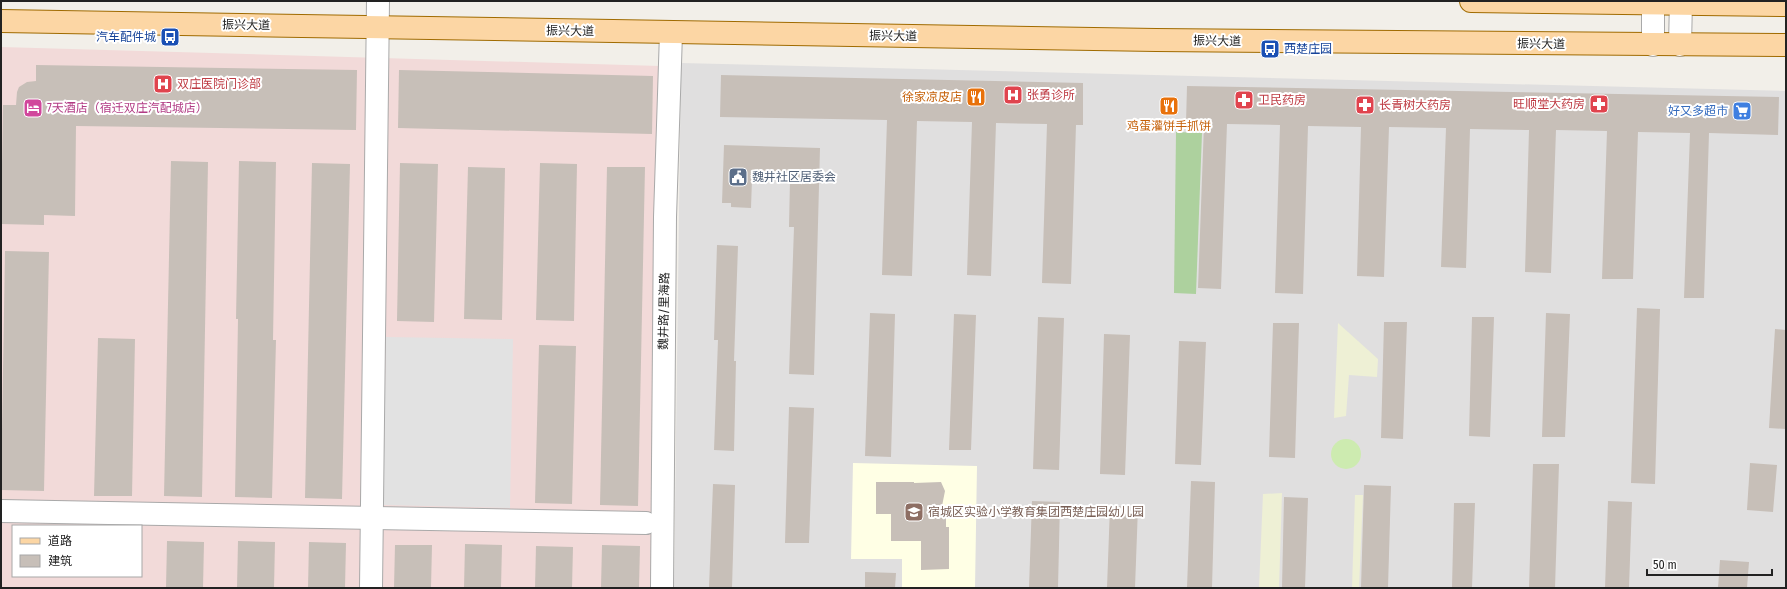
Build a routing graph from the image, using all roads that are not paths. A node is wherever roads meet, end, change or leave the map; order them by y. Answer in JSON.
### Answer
{"nodes":[{"id":1,"x":378,"y":1,"type":"edge"},
{"id":2,"x":1471,"y":1,"type":"edge"},
{"id":3,"x":1653,"y":2,"type":"edge"},
{"id":4,"x":1681,"y":2,"type":"edge"},
{"id":5,"x":1786,"y":6,"type":"edge"},
{"id":6,"x":1,"y":21,"type":"edge"},
{"id":7,"x":378,"y":27,"type":"junction"},
{"id":8,"x":671,"y":33,"type":"junction"},
{"id":9,"x":1653,"y":45,"type":"junction"},
{"id":10,"x":1680,"y":45,"type":"junction"},
{"id":11,"x":1786,"y":45,"type":"edge"},
{"id":12,"x":1,"y":511,"type":"edge"},
{"id":13,"x":372,"y":518,"type":"junction"},
{"id":14,"x":646,"y":523,"type":"dead end"},
{"id":15,"x":371,"y":588,"type":"edge"},
{"id":16,"x":662,"y":588,"type":"edge"}],
"edges":[{"from":1,"to":7,"type":"street"},
{"from":2,"to":3,"type":"main road"},
{"from":3,"to":4,"type":"main road"},
{"from":3,"to":9,"type":"street"},
{"from":4,"to":5,"type":"main road"},
{"from":4,"to":10,"type":"street"},
{"from":6,"to":7,"type":"main road","name":"振兴大道"},
{"from":7,"to":8,"type":"main road","name":"振兴大道"},
{"from":7,"to":13,"type":"street"},
{"from":8,"to":9,"type":"main road","name":"振兴大道"},
{"from":8,"to":16,"type":"street","name":"魏井路/里海路"},
{"from":9,"to":10,"type":"main road","name":"振兴大道"},
{"from":10,"to":11,"type":"main road","name":"振兴大道"},
{"from":12,"to":13,"type":"street"},
{"from":13,"to":14,"type":"street"},
{"from":13,"to":15,"type":"street"}]}
